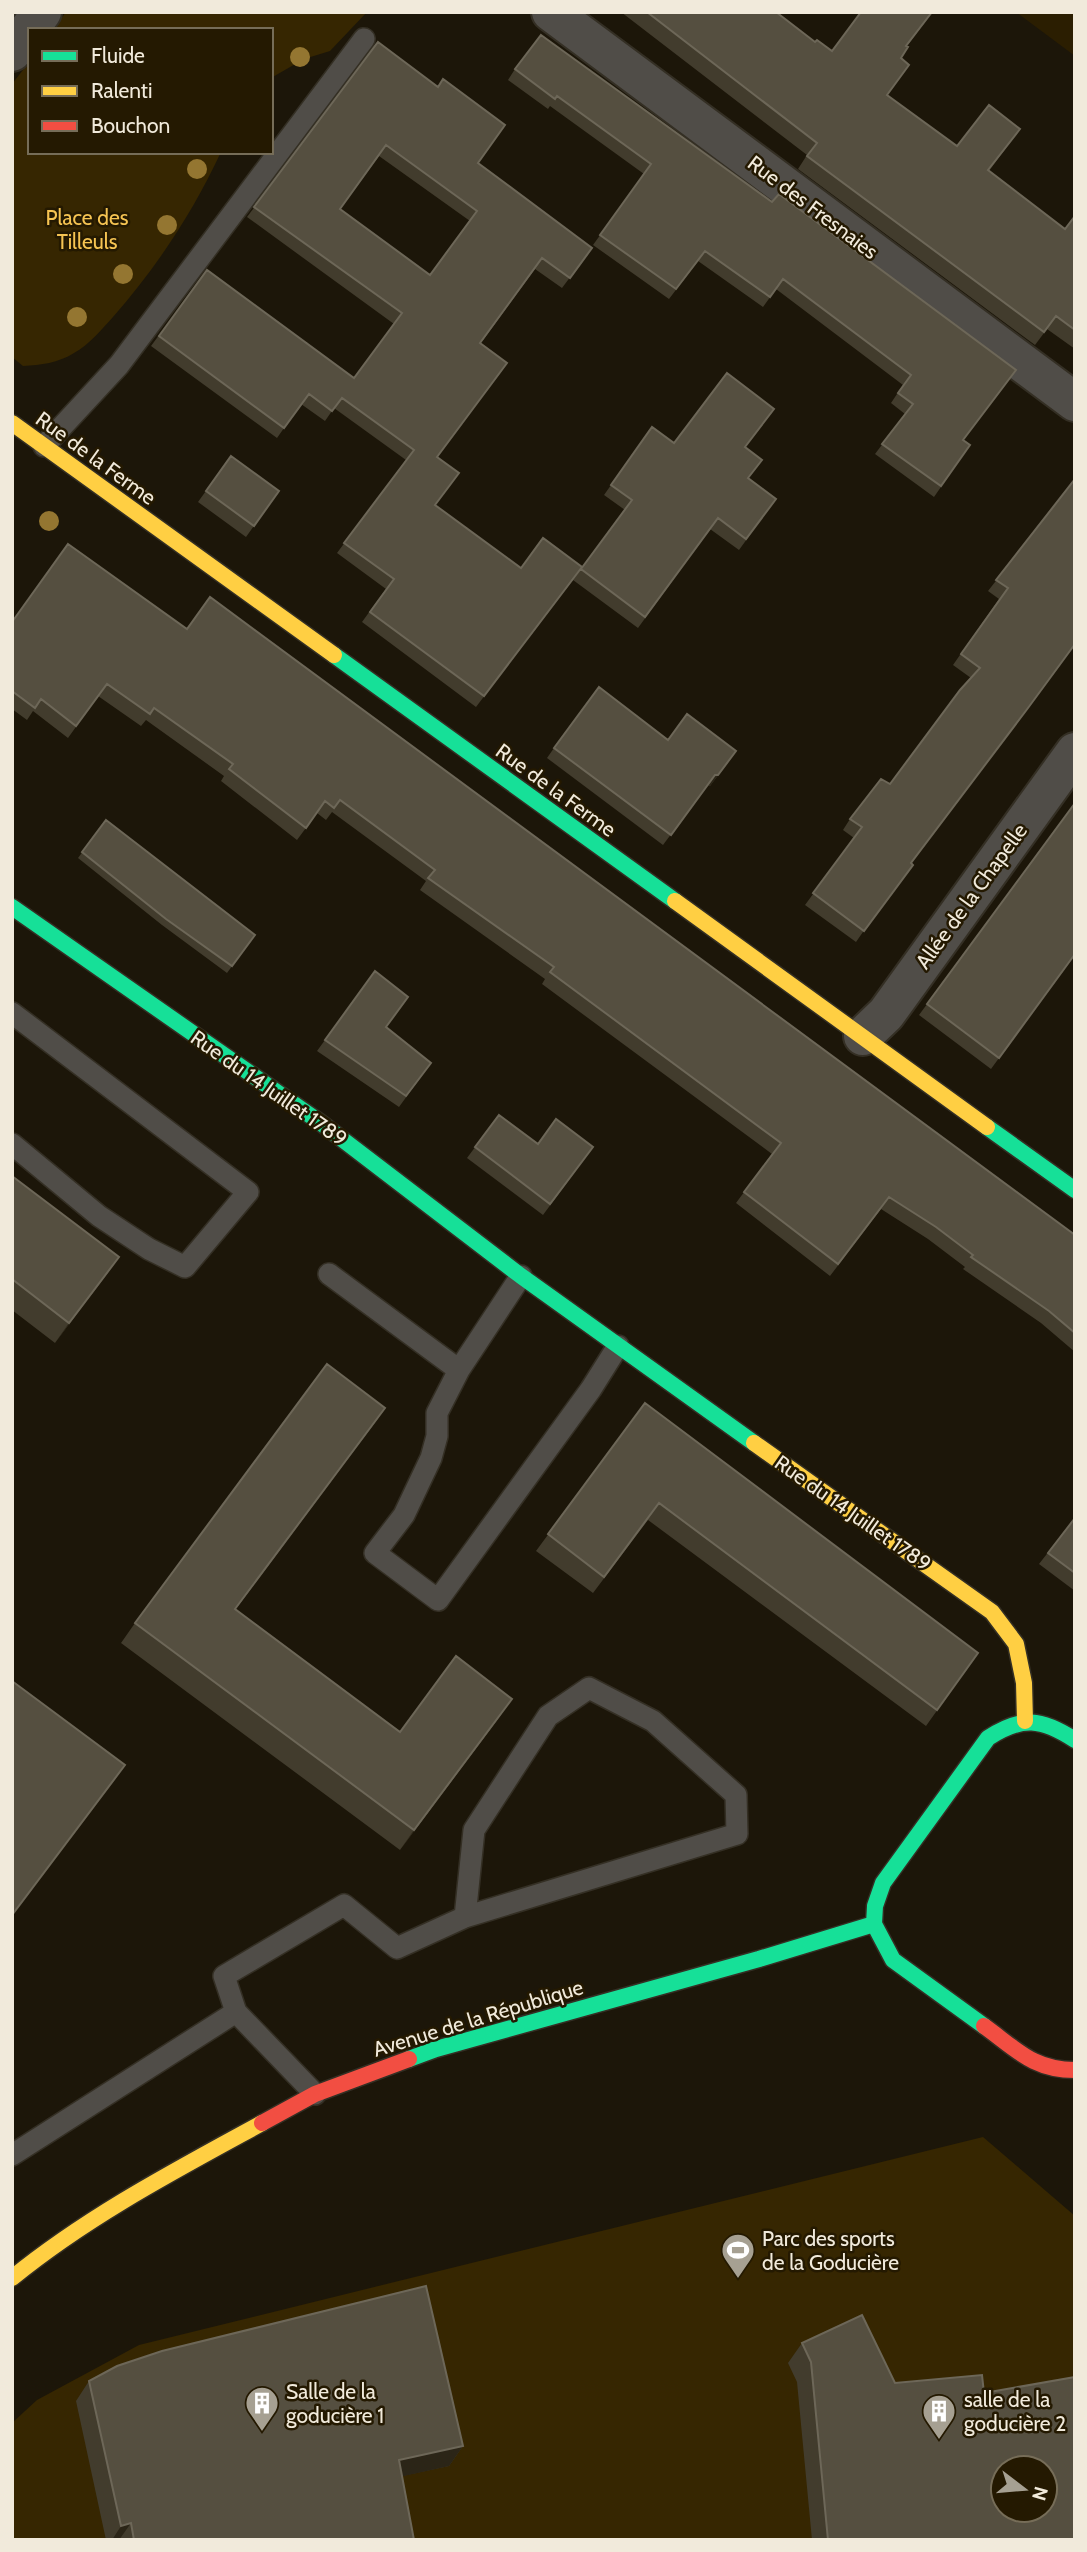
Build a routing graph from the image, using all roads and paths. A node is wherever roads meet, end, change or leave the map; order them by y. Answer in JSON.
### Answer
{"nodes":[{"id":1,"x":551,"y":12,"type":"edge"},
{"id":2,"x":36,"y":15,"type":"edge"},
{"id":3,"x":364,"y":39,"type":"dead end"},
{"id":4,"x":12,"y":52,"type":"edge"},
{"id":5,"x":1075,"y":402,"type":"edge"},
{"id":6,"x":12,"y":423,"type":"edge"},
{"id":7,"x":44,"y":446,"type":"junction"},
{"id":8,"x":1075,"y":751,"type":"edge"},
{"id":9,"x":12,"y":907,"type":"edge"},
{"id":10,"x":12,"y":1013,"type":"edge"},
{"id":11,"x":863,"y":1036,"type":"junction"},
{"id":12,"x":12,"y":1144,"type":"edge"},
{"id":13,"x":1075,"y":1190,"type":"edge"},
{"id":14,"x":329,"y":1275,"type":"dead end"},
{"id":15,"x":521,"y":1276,"type":"junction"},
{"id":16,"x":618,"y":1346,"type":"junction"},
{"id":17,"x":459,"y":1370,"type":"junction"},
{"id":18,"x":1025,"y":1721,"type":"junction"},
{"id":19,"x":1075,"y":1740,"type":"edge"},
{"id":20,"x":465,"y":1917,"type":"junction"},
{"id":21,"x":874,"y":1924,"type":"junction"},
{"id":22,"x":236,"y":2012,"type":"junction"},
{"id":23,"x":1075,"y":2070,"type":"edge"},
{"id":24,"x":315,"y":2094,"type":"junction"},
{"id":25,"x":12,"y":2155,"type":"edge"},
{"id":26,"x":12,"y":2278,"type":"edge"}],
"edges":[{"from":1,"to":5,"type":"street","name":"Rue des Fresnaies"},
{"from":2,"to":4,"type":"street"},
{"from":3,"to":7,"type":"lane"},
{"from":6,"to":7,"type":"street","name":"Rue de la Ferme"},
{"from":7,"to":11,"type":"street","name":"Rue de la Ferme"},
{"from":8,"to":11,"type":"street","name":"Allée de la Chapelle"},
{"from":9,"to":15,"type":"street","name":"Rue du 14 Juillet 1789"},
{"from":10,"to":12,"type":"lane"},
{"from":11,"to":13,"type":"street","name":"Rue de la Ferme"},
{"from":14,"to":17,"type":"lane"},
{"from":15,"to":16,"type":"street","name":"Rue du 14 Juillet 1789"},
{"from":15,"to":17,"type":"lane"},
{"from":16,"to":17,"type":"lane"},
{"from":16,"to":18,"type":"street","name":"Rue du 14 Juillet 1789"},
{"from":18,"to":19,"type":"street"},
{"from":18,"to":21,"type":"street"},
{"from":20,"to":20,"type":"lane"},
{"from":20,"to":22,"type":"lane"},
{"from":21,"to":23,"type":"street"},
{"from":21,"to":24,"type":"street","name":"Avenue de la République"},
{"from":22,"to":24,"type":"lane"},
{"from":22,"to":25,"type":"lane"},
{"from":24,"to":26,"type":"street","name":"Avenue de la République"}]}
